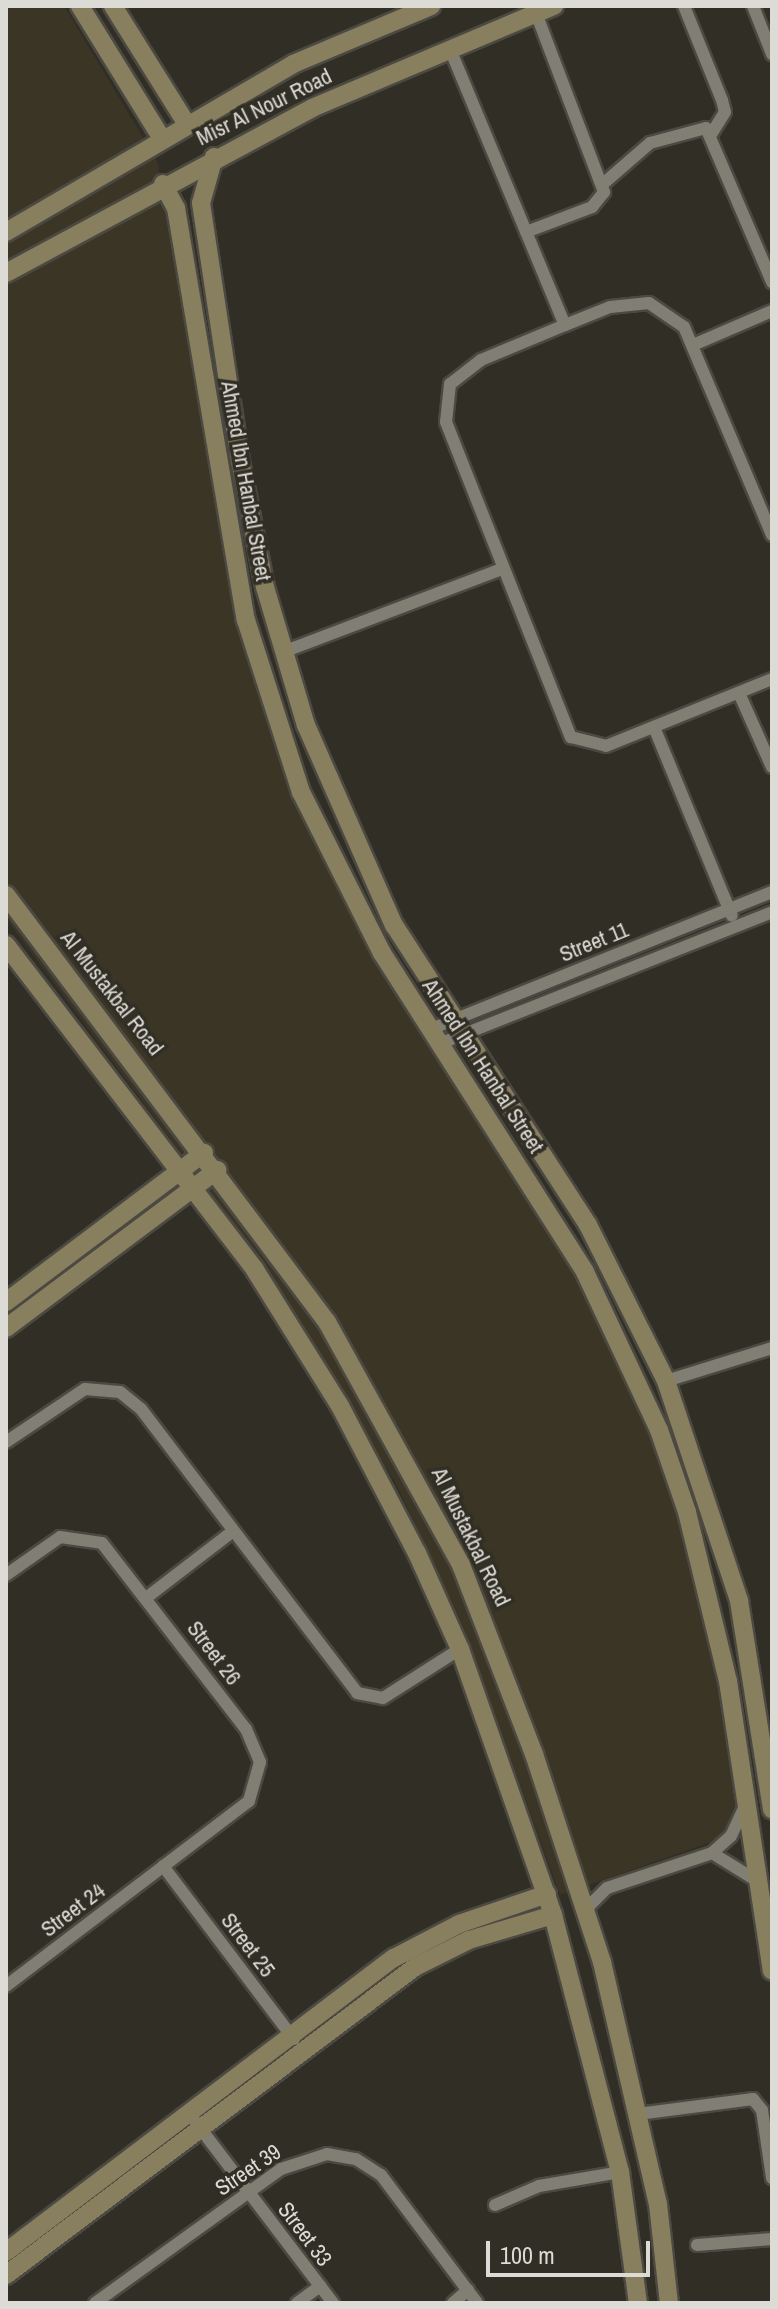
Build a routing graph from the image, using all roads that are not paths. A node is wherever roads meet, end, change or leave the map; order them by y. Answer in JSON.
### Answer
{"nodes":[{"id":1,"x":80,"y":6,"type":"edge"},
{"id":2,"x":113,"y":6,"type":"edge"},
{"id":3,"x":431,"y":6,"type":"edge"},
{"id":4,"x":684,"y":6,"type":"edge"},
{"id":5,"x":753,"y":6,"type":"edge"},
{"id":6,"x":549,"y":8,"type":"edge"},
{"id":7,"x":450,"y":49,"type":"junction"},
{"id":8,"x":772,"y":54,"type":"edge"},
{"id":9,"x":186,"y":123,"type":"junction"},
{"id":10,"x":712,"y":133,"type":"junction"},
{"id":11,"x":161,"y":137,"type":"junction"},
{"id":12,"x":214,"y":157,"type":"junction"},
{"id":13,"x":604,"y":183,"type":"junction"},
{"id":14,"x":163,"y":184,"type":"junction"},
{"id":15,"x":6,"y":232,"type":"edge"},
{"id":16,"x":526,"y":232,"type":"junction"},
{"id":17,"x":772,"y":243,"type":"edge"},
{"id":18,"x":759,"y":249,"type":"junction"},
{"id":19,"x":6,"y":273,"type":"edge"},
{"id":20,"x":772,"y":282,"type":"edge"},
{"id":21,"x":772,"y":311,"type":"edge"},
{"id":22,"x":565,"y":325,"type":"junction"},
{"id":23,"x":693,"y":345,"type":"junction"},
{"id":24,"x":769,"y":517,"type":"edge"},
{"id":25,"x":772,"y":535,"type":"edge"},
{"id":26,"x":502,"y":569,"type":"junction"},
{"id":27,"x":283,"y":652,"type":"junction"},
{"id":28,"x":772,"y":679,"type":"edge"},
{"id":29,"x":739,"y":693,"type":"junction"},
{"id":30,"x":654,"y":727,"type":"junction"},
{"id":31,"x":772,"y":767,"type":"edge"},
{"id":32,"x":772,"y":892,"type":"edge"},
{"id":33,"x":6,"y":895,"type":"edge"},
{"id":34,"x":730,"y":910,"type":"junction"},
{"id":35,"x":772,"y":912,"type":"edge"},
{"id":36,"x":737,"y":927,"type":"junction"},
{"id":37,"x":6,"y":945,"type":"edge"},
{"id":38,"x":494,"y":1003,"type":"junction"},
{"id":39,"x":501,"y":1020,"type":"junction"},
{"id":40,"x":457,"y":1028,"type":"junction"},
{"id":41,"x":435,"y":1037,"type":"junction"},
{"id":42,"x":204,"y":1153,"type":"junction"},
{"id":43,"x":217,"y":1170,"type":"junction"},
{"id":44,"x":179,"y":1171,"type":"junction"},
{"id":45,"x":193,"y":1187,"type":"junction"},
{"id":46,"x":6,"y":1302,"type":"edge"},
{"id":47,"x":6,"y":1328,"type":"edge"},
{"id":48,"x":772,"y":1348,"type":"edge"},
{"id":49,"x":666,"y":1381,"type":"junction"},
{"id":50,"x":6,"y":1442,"type":"edge"},
{"id":51,"x":233,"y":1531,"type":"junction"},
{"id":52,"x":6,"y":1575,"type":"edge"},
{"id":53,"x":146,"y":1598,"type":"junction"},
{"id":54,"x":460,"y":1649,"type":"junction"},
{"id":55,"x":754,"y":1675,"type":"junction"},
{"id":56,"x":728,"y":1681,"type":"junction"},
{"id":57,"x":534,"y":1754,"type":"junction"},
{"id":58,"x":503,"y":1765,"type":"junction"},
{"id":59,"x":747,"y":1801,"type":"junction"},
{"id":60,"x":772,"y":1809,"type":"edge"},
{"id":61,"x":712,"y":1853,"type":"junction"},
{"id":62,"x":163,"y":1866,"type":"junction"},
{"id":63,"x":759,"y":1882,"type":"junction"},
{"id":64,"x":577,"y":1883,"type":"junction"},
{"id":65,"x":607,"y":1888,"type":"junction"},
{"id":66,"x":547,"y":1894,"type":"junction"},
{"id":67,"x":585,"y":1910,"type":"junction"},
{"id":68,"x":553,"y":1915,"type":"junction"},
{"id":69,"x":772,"y":1971,"type":"edge"},
{"id":70,"x":6,"y":1986,"type":"edge"},
{"id":71,"x":289,"y":2033,"type":"junction"},
{"id":72,"x":302,"y":2049,"type":"junction"},
{"id":73,"x":625,"y":2052,"type":"junction"},
{"id":74,"x":595,"y":2062,"type":"junction"},
{"id":75,"x":638,"y":2114,"type":"junction"},
{"id":76,"x":193,"y":2120,"type":"junction"},
{"id":77,"x":620,"y":2172,"type":"junction"},
{"id":78,"x":772,"y":2178,"type":"edge"},
{"id":79,"x":248,"y":2192,"type":"junction"},
{"id":80,"x":495,"y":2205,"type":"dead end"},
{"id":81,"x":772,"y":2239,"type":"edge"},
{"id":82,"x":697,"y":2245,"type":"dead end"},
{"id":83,"x":6,"y":2252,"type":"edge"},
{"id":84,"x":6,"y":2275,"type":"edge"},
{"id":85,"x":320,"y":2286,"type":"junction"},
{"id":86,"x":468,"y":2290,"type":"junction"},
{"id":87,"x":95,"y":2303,"type":"edge"},
{"id":88,"x":297,"y":2303,"type":"edge"},
{"id":89,"x":333,"y":2303,"type":"edge"},
{"id":90,"x":453,"y":2303,"type":"edge"},
{"id":91,"x":477,"y":2303,"type":"edge"},
{"id":92,"x":638,"y":2303,"type":"edge"},
{"id":93,"x":669,"y":2303,"type":"edge"}],
"edges":[{"from":1,"to":11,"type":"street"},
{"from":2,"to":9,"type":"street"},
{"from":3,"to":9,"type":"street","name":"Misr Al Nour Road"},
{"from":4,"to":10,"type":"street"},
{"from":5,"to":8,"type":"street"},
{"from":6,"to":7,"type":"street","name":"Misr Al Nour Road"},
{"from":6,"to":13,"type":"street"},
{"from":7,"to":12,"type":"street","name":"Misr Al Nour Road"},
{"from":7,"to":16,"type":"street"},
{"from":9,"to":11,"type":"street","name":"Misr Al Nour Road"},
{"from":10,"to":13,"type":"street"},
{"from":10,"to":18,"type":"street"},
{"from":11,"to":15,"type":"street","name":"Misr Al Nour Road"},
{"from":12,"to":14,"type":"street","name":"Misr Al Nour Road"},
{"from":12,"to":27,"type":"street","name":"Ahmed Ibn Hanbal Street"},
{"from":13,"to":16,"type":"street"},
{"from":14,"to":19,"type":"street","name":"Misr Al Nour Road"},
{"from":14,"to":41,"type":"street","name":"Ahmed Ibn Hanbal Street"},
{"from":16,"to":22,"type":"street"},
{"from":17,"to":18,"type":"street"},
{"from":18,"to":20,"type":"street"},
{"from":21,"to":23,"type":"street"},
{"from":22,"to":23,"type":"street"},
{"from":22,"to":26,"type":"street"},
{"from":23,"to":24,"type":"street"},
{"from":24,"to":25,"type":"street"},
{"from":26,"to":27,"type":"street"},
{"from":26,"to":30,"type":"street"},
{"from":27,"to":40,"type":"street","name":"Ahmed Ibn Hanbal Street"},
{"from":28,"to":29,"type":"street"},
{"from":29,"to":30,"type":"street"},
{"from":29,"to":31,"type":"street"},
{"from":30,"to":34,"type":"street"},
{"from":32,"to":34,"type":"street","name":"Street 11"},
{"from":33,"to":42,"type":"street","name":"Al Mustakbal Road"},
{"from":34,"to":36,"type":"street"},
{"from":34,"to":38,"type":"street","name":"Street 11"},
{"from":35,"to":36,"type":"street","name":"Street 11"},
{"from":36,"to":39,"type":"street","name":"Street 11"},
{"from":37,"to":44,"type":"street"},
{"from":38,"to":39,"type":"street"},
{"from":38,"to":40,"type":"street","name":"Street 11"},
{"from":39,"to":40,"type":"street","name":"Street 11"},
{"from":40,"to":41,"type":"street","name":"Street 11"},
{"from":40,"to":49,"type":"street","name":"Ahmed Ibn Hanbal Street"},
{"from":41,"to":56,"type":"street","name":"Ahmed Ibn Hanbal Street"},
{"from":42,"to":43,"type":"street","name":"Al Mustakbal Road"},
{"from":42,"to":44,"type":"street"},
{"from":43,"to":45,"type":"street"},
{"from":43,"to":57,"type":"street","name":"Al Mustakbal Road"},
{"from":44,"to":45,"type":"street"},
{"from":44,"to":46,"type":"street"},
{"from":45,"to":47,"type":"street"},
{"from":45,"to":54,"type":"street"},
{"from":48,"to":49,"type":"street"},
{"from":49,"to":55,"type":"street","name":"Ahmed Ibn Hanbal Street"},
{"from":50,"to":51,"type":"street"},
{"from":51,"to":53,"type":"street"},
{"from":51,"to":54,"type":"street"},
{"from":52,"to":53,"type":"street","name":"Street 26"},
{"from":53,"to":62,"type":"street","name":"Street 26"},
{"from":54,"to":58,"type":"street"},
{"from":55,"to":56,"type":"street"},
{"from":55,"to":60,"type":"street","name":"Ahmed Ibn Hanbal Street"},
{"from":56,"to":59,"type":"street","name":"Ahmed Ibn Hanbal Street"},
{"from":57,"to":58,"type":"street"},
{"from":57,"to":64,"type":"street","name":"Al Mustakbal Road"},
{"from":58,"to":66,"type":"street"},
{"from":59,"to":61,"type":"street"},
{"from":59,"to":63,"type":"street","name":"Ahmed Ibn Hanbal Street"},
{"from":61,"to":63,"type":"street"},
{"from":61,"to":65,"type":"street"},
{"from":62,"to":70,"type":"street","name":"Street 24"},
{"from":62,"to":71,"type":"street","name":"Street 25"},
{"from":63,"to":69,"type":"street","name":"Ahmed Ibn Hanbal Street"},
{"from":64,"to":65,"type":"street"},
{"from":64,"to":67,"type":"street","name":"Al Mustakbal Road"},
{"from":65,"to":67,"type":"street"},
{"from":66,"to":68,"type":"street"},
{"from":66,"to":71,"type":"street"},
{"from":67,"to":73,"type":"street","name":"Al Mustakbal Road"},
{"from":68,"to":72,"type":"street"},
{"from":68,"to":74,"type":"street"},
{"from":71,"to":72,"type":"street","name":"Street 25"},
{"from":71,"to":76,"type":"street"},
{"from":72,"to":76,"type":"street"},
{"from":73,"to":74,"type":"street"},
{"from":73,"to":75,"type":"street","name":"Al Mustakbal Road"},
{"from":74,"to":77,"type":"street"},
{"from":75,"to":78,"type":"street"},
{"from":75,"to":93,"type":"street","name":"Al Mustakbal Road"},
{"from":76,"to":79,"type":"street","name":"Street 33"},
{"from":76,"to":83,"type":"street"},
{"from":76,"to":84,"type":"street"},
{"from":77,"to":80,"type":"street"},
{"from":77,"to":92,"type":"street"},
{"from":79,"to":85,"type":"street","name":"Street 33"},
{"from":79,"to":86,"type":"street","name":"Street 39"},
{"from":79,"to":87,"type":"street","name":"Street 39"},
{"from":81,"to":82,"type":"street"},
{"from":85,"to":88,"type":"street"},
{"from":85,"to":89,"type":"street","name":"Street 33"},
{"from":86,"to":90,"type":"street"},
{"from":86,"to":91,"type":"street","name":"Street 39"}]}
